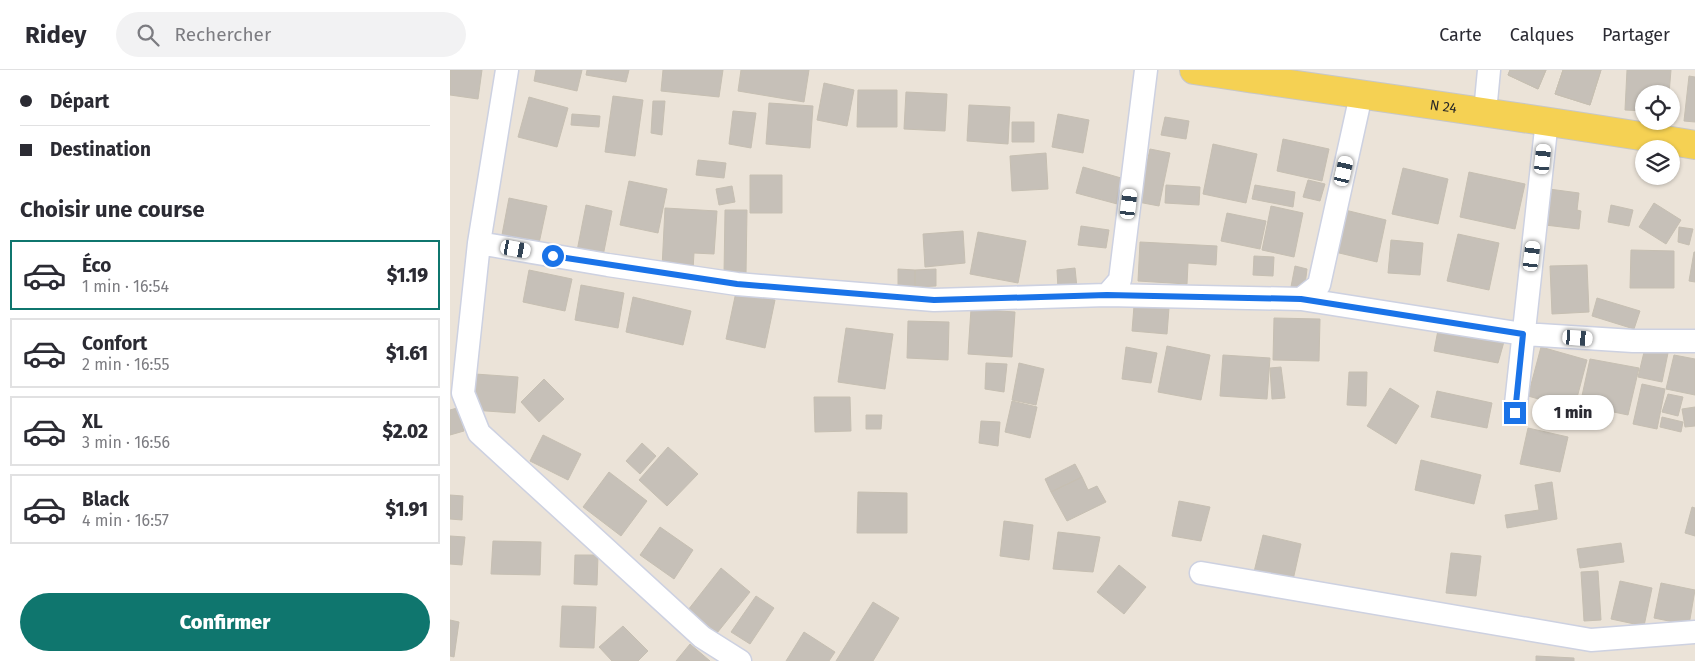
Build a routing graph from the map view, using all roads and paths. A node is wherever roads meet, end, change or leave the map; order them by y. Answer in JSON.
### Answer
{"nodes":[{"id":1,"x":506,"y":70,"type":"edge"},
{"id":2,"x":1146,"y":70,"type":"edge"},
{"id":3,"x":1194,"y":70,"type":"edge"},
{"id":4,"x":1489,"y":70,"type":"edge"},
{"id":5,"x":1361,"y":95,"type":"junction"},
{"id":6,"x":1485,"y":112,"type":"junction"},
{"id":7,"x":1547,"y":120,"type":"junction"},
{"id":8,"x":1695,"y":144,"type":"edge"},
{"id":9,"x":479,"y":243,"type":"junction"},
{"id":10,"x":1107,"y":295,"type":"junction"},
{"id":11,"x":1301,"y":299,"type":"junction"},
{"id":12,"x":1523,"y":334,"type":"junction"},
{"id":13,"x":1695,"y":341,"type":"edge"},
{"id":14,"x":1515,"y":413,"type":"dead end"},
{"id":15,"x":1201,"y":573,"type":"dead end"},
{"id":16,"x":1695,"y":632,"type":"edge"},
{"id":17,"x":740,"y":661,"type":"edge"}],
"edges":[{"from":1,"to":9,"type":"street"},
{"from":2,"to":10,"type":"street"},
{"from":3,"to":5,"type":"main road","name":"N 24"},
{"from":4,"to":6,"type":"street"},
{"from":5,"to":6,"type":"main road","name":"N 24"},
{"from":5,"to":11,"type":"street"},
{"from":6,"to":7,"type":"main road","name":"N 24"},
{"from":7,"to":8,"type":"main road","name":"N 24"},
{"from":7,"to":12,"type":"street"},
{"from":9,"to":10,"type":"street"},
{"from":9,"to":17,"type":"street"},
{"from":10,"to":11,"type":"street"},
{"from":11,"to":12,"type":"street"},
{"from":12,"to":13,"type":"street"},
{"from":12,"to":14,"type":"street"},
{"from":15,"to":16,"type":"street"}]}
